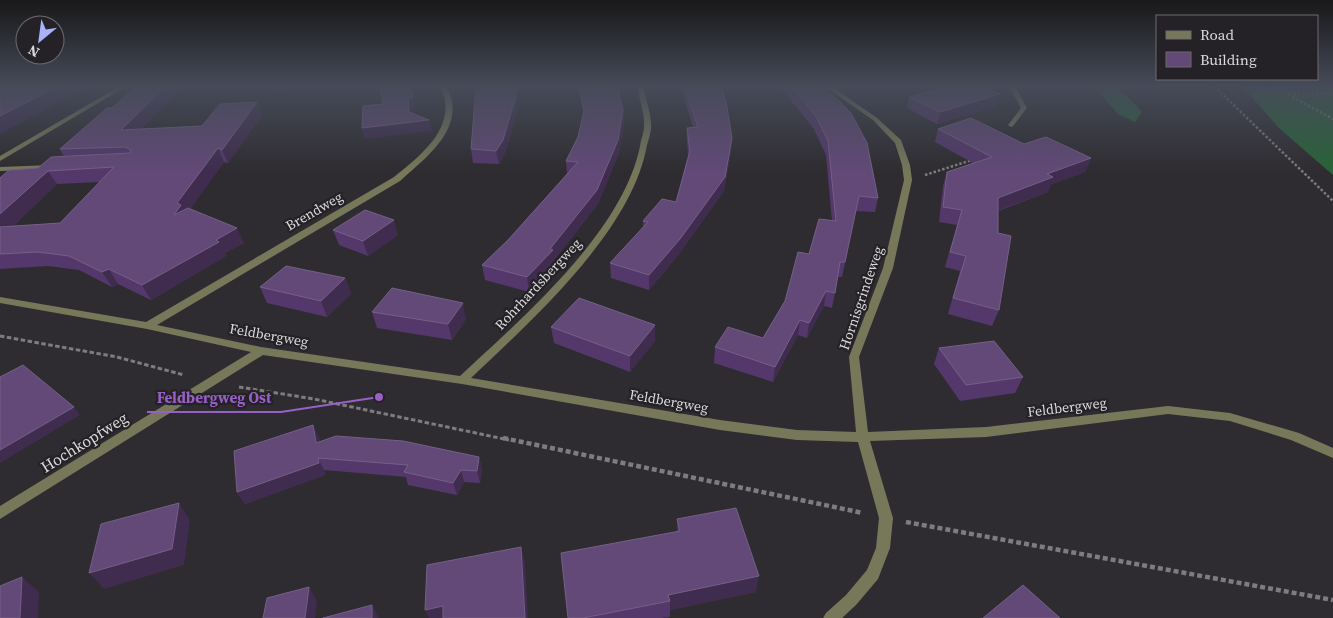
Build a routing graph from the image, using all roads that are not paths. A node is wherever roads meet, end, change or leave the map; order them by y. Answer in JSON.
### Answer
{"nodes":[{"id":1,"x":75,"y":115,"type":"edge"},
{"id":2,"x":449,"y":115,"type":"edge"},
{"id":3,"x":647,"y":115,"type":"edge"},
{"id":4,"x":869,"y":115,"type":"edge"},
{"id":5,"x":1019,"y":115,"type":"edge"},
{"id":6,"x":1011,"y":125,"type":"dead end"},
{"id":7,"x":0,"y":159,"type":"edge"},
{"id":8,"x":57,"y":167,"type":"edge"},
{"id":9,"x":0,"y":169,"type":"edge"},
{"id":10,"x":0,"y":300,"type":"edge"},
{"id":11,"x":147,"y":326,"type":"junction"},
{"id":12,"x":261,"y":351,"type":"junction"},
{"id":13,"x":462,"y":380,"type":"junction"},
{"id":14,"x":864,"y":437,"type":"junction"},
{"id":15,"x":1333,"y":453,"type":"edge"},
{"id":16,"x":0,"y":513,"type":"edge"},
{"id":17,"x":831,"y":618,"type":"edge"}],
"edges":[{"from":1,"to":7,"type":"street"},
{"from":2,"to":11,"type":"street","name":"Brendweg"},
{"from":3,"to":13,"type":"street","name":"Rohrhardsbergweg"},
{"from":4,"to":14,"type":"street","name":"Hornisgrindeweg"},
{"from":5,"to":6,"type":"street"},
{"from":8,"to":9,"type":"street"},
{"from":10,"to":11,"type":"street","name":"Feldbergweg"},
{"from":11,"to":12,"type":"street","name":"Feldbergweg"},
{"from":12,"to":13,"type":"street","name":"Feldbergweg"},
{"from":12,"to":16,"type":"street","name":"Hochkopfweg"},
{"from":13,"to":14,"type":"street","name":"Feldbergweg"},
{"from":14,"to":15,"type":"street","name":"Feldbergweg"},
{"from":14,"to":17,"type":"street","name":"Hornisgrindeweg"}]}
